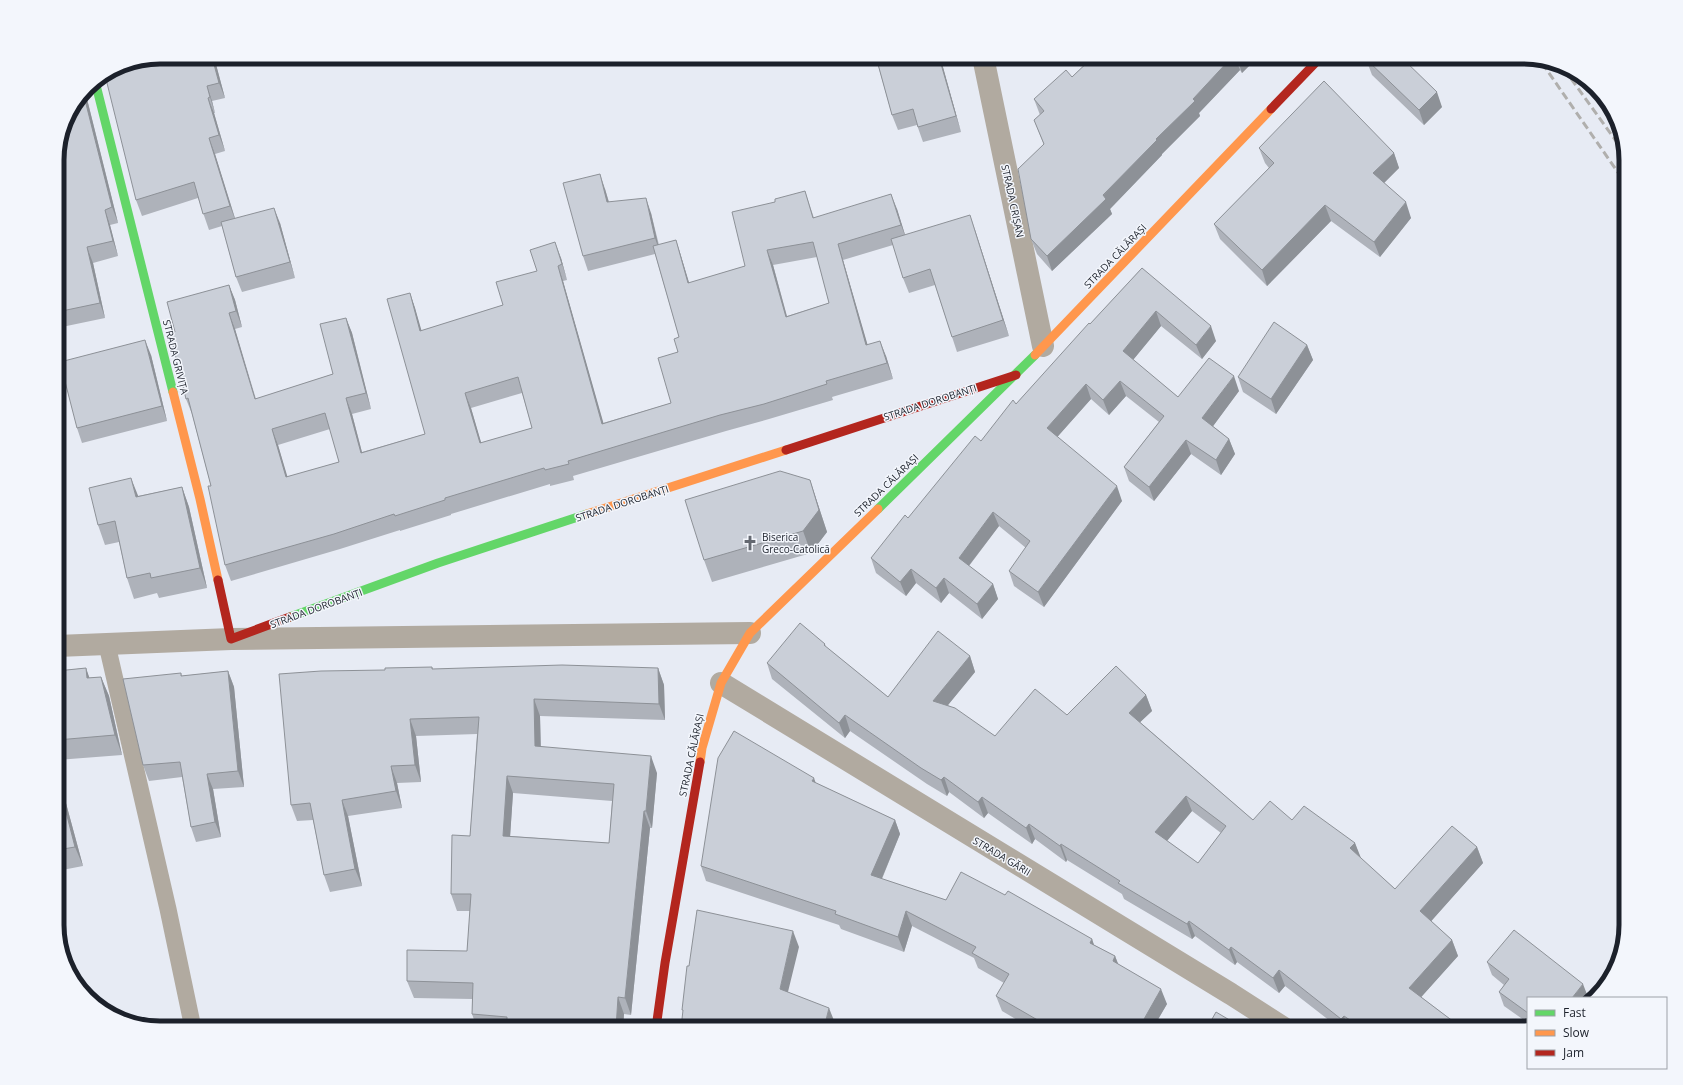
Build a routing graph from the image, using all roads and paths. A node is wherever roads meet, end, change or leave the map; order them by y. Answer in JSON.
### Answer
{"nodes":[{"id":1,"x":984,"y":64,"type":"edge"},
{"id":2,"x":1315,"y":64,"type":"edge"},
{"id":3,"x":98,"y":88,"type":"edge"},
{"id":4,"x":1043,"y":346,"type":"junction"},
{"id":5,"x":1016,"y":375,"type":"junction"},
{"id":6,"x":750,"y":633,"type":"junction"},
{"id":7,"x":231,"y":639,"type":"junction"},
{"id":8,"x":107,"y":644,"type":"junction"},
{"id":9,"x":64,"y":646,"type":"edge"},
{"id":10,"x":721,"y":683,"type":"junction"},
{"id":11,"x":192,"y":1021,"type":"edge"},
{"id":12,"x":657,"y":1021,"type":"edge"},
{"id":13,"x":1273,"y":1021,"type":"edge"}],
"edges":[{"from":1,"to":4,"type":"street","name":"STRADA CRIȘAN"},
{"from":2,"to":4,"type":"street","name":"STRADA CĂLĂRAȘI"},
{"from":3,"to":7,"type":"street","name":"STRADA GRIVIȚA"},
{"from":4,"to":5,"type":"street","name":"STRADA CĂLĂRAȘI"},
{"from":5,"to":6,"type":"street","name":"STRADA CĂLĂRAȘI"},
{"from":5,"to":7,"type":"street","name":"STRADA DOROBANȚI"},
{"from":6,"to":7,"type":"street","name":"STRADA DOROBANȚI"},
{"from":6,"to":10,"type":"street","name":"STRADA CĂLĂRAȘI"},
{"from":7,"to":8,"type":"street","name":"STRADA DOROBANȚI"},
{"from":8,"to":9,"type":"street","name":"STRADA DOROBANȚI"},
{"from":8,"to":11,"type":"lane"},
{"from":10,"to":12,"type":"street","name":"STRADA CĂLĂRAȘI"},
{"from":10,"to":13,"type":"street","name":"STRADA GĂRII"}]}
